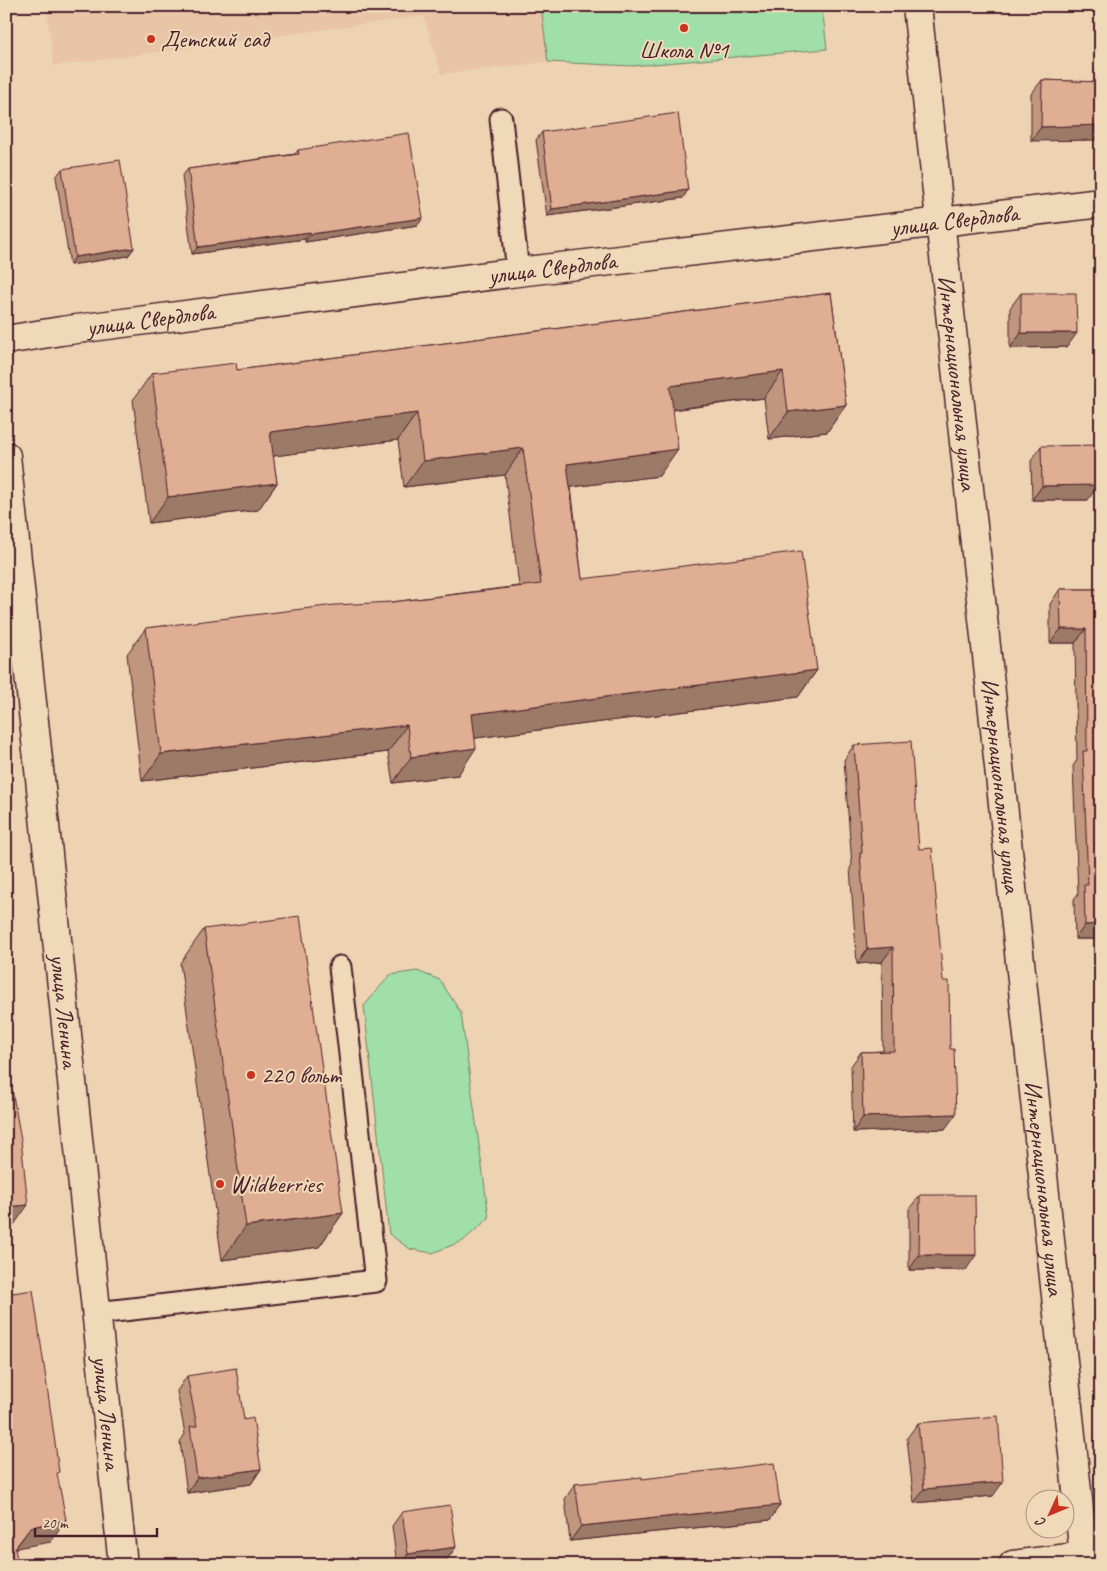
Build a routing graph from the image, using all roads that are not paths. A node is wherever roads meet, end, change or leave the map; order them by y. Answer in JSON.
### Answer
{"nodes":[{"id":1,"x":917,"y":6,"type":"edge"},
{"id":2,"x":501,"y":120,"type":"dead end"},
{"id":3,"x":1101,"y":203,"type":"edge"},
{"id":4,"x":940,"y":222,"type":"junction"},
{"id":5,"x":518,"y":272,"type":"junction"},
{"id":6,"x":6,"y":340,"type":"edge"},
{"id":7,"x":6,"y":456,"type":"edge"},
{"id":8,"x":340,"y":967,"type":"dead end"},
{"id":9,"x":97,"y":1313,"type":"junction"},
{"id":10,"x":1090,"y":1558,"type":"edge"},
{"id":11,"x":123,"y":1565,"type":"edge"},
{"id":12,"x":1013,"y":1565,"type":"edge"}],
"edges":[{"from":1,"to":4,"type":"main road","name":"Интернациональная улица"},
{"from":2,"to":5,"type":"lane"},
{"from":3,"to":4,"type":"main road","name":"улица Свердлова"},
{"from":4,"to":5,"type":"main road","name":"улица Свердлова"},
{"from":4,"to":10,"type":"main road","name":"Интернациональная улица"},
{"from":5,"to":6,"type":"main road","name":"улица Свердлова"},
{"from":7,"to":9,"type":"main road","name":"улица Ленина"},
{"from":8,"to":9,"type":"lane"},
{"from":9,"to":11,"type":"main road","name":"улица Ленина"},
{"from":10,"to":12,"type":"main road"}]}
